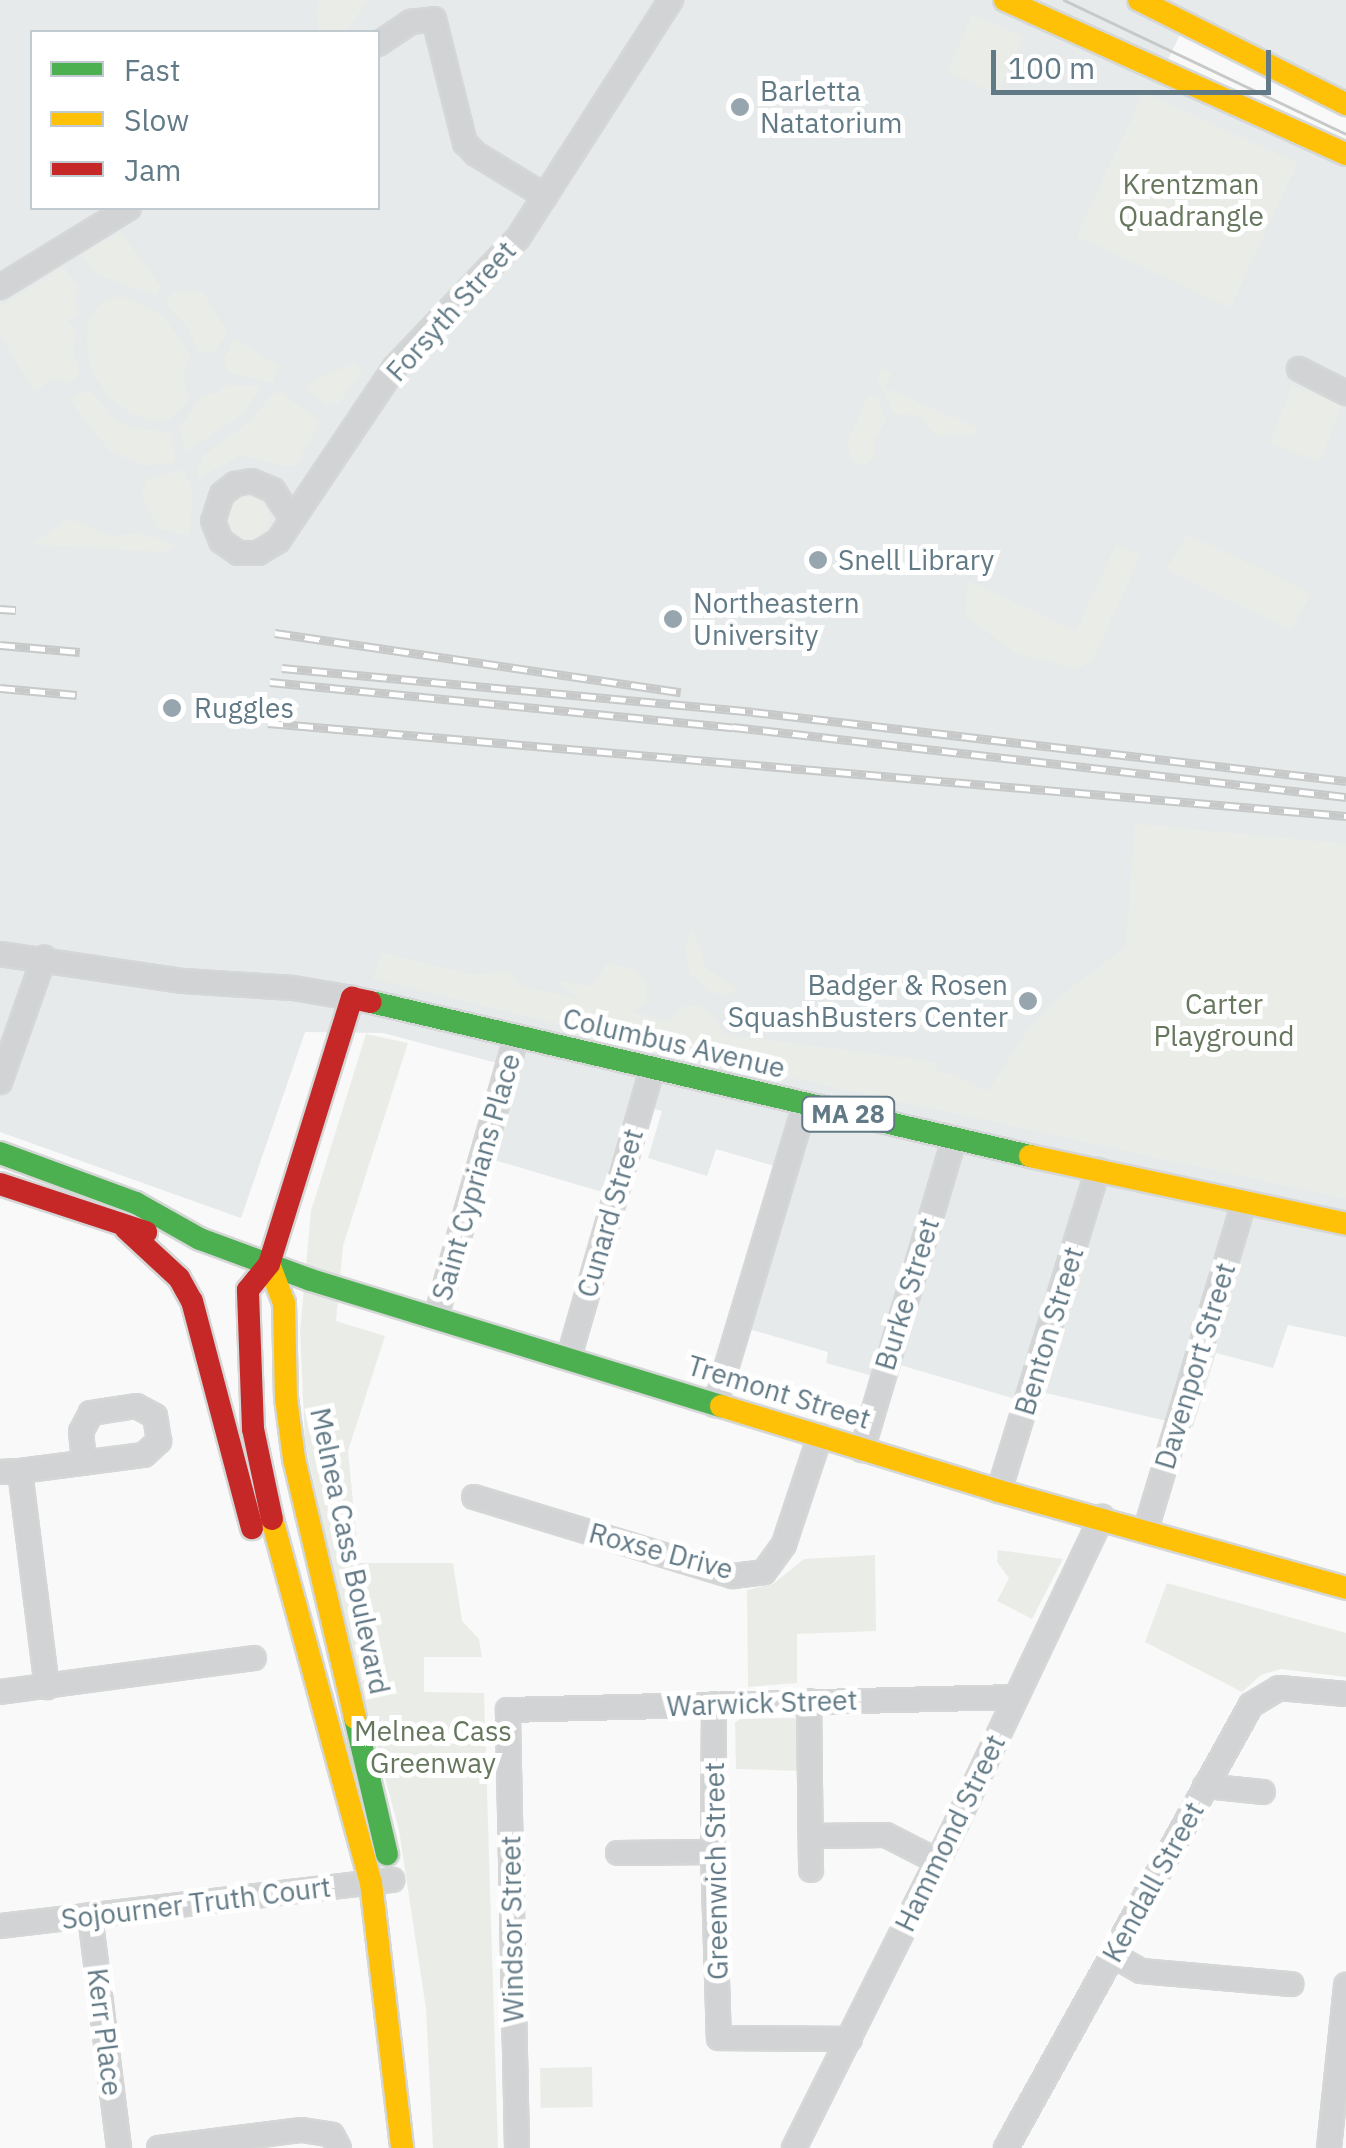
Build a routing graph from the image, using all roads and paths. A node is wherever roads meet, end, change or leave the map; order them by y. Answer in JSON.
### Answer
{"nodes":[{"id":1,"x":671,"y":0,"type":"edge"},
{"id":2,"x":1005,"y":0,"type":"edge"},
{"id":3,"x":1139,"y":0,"type":"edge"},
{"id":4,"x":1197,"y":0,"type":"edge"},
{"id":5,"x":1184,"y":26,"type":"junction"},
{"id":6,"x":380,"y":43,"type":"edge"},
{"id":7,"x":1346,"y":104,"type":"edge"},
{"id":8,"x":1346,"y":154,"type":"edge"},
{"id":9,"x":546,"y":196,"type":"junction"},
{"id":10,"x":126,"y":210,"type":"edge"},
{"id":11,"x":0,"y":287,"type":"edge"},
{"id":12,"x":1299,"y":369,"type":"dead end"},
{"id":13,"x":1346,"y":392,"type":"edge"},
{"id":14,"x":292,"y":518,"type":"dead end"},
{"id":15,"x":0,"y":954,"type":"edge"},
{"id":16,"x":44,"y":958,"type":"junction"},
{"id":17,"x":352,"y":998,"type":"junction"},
{"id":18,"x":516,"y":1038,"type":"junction"},
{"id":19,"x":652,"y":1070,"type":"junction"},
{"id":20,"x":0,"y":1082,"type":"edge"},
{"id":21,"x":806,"y":1105,"type":"junction"},
{"id":22,"x":954,"y":1139,"type":"junction"},
{"id":23,"x":0,"y":1153,"type":"edge"},
{"id":24,"x":1098,"y":1170,"type":"junction"},
{"id":25,"x":0,"y":1184,"type":"edge"},
{"id":26,"x":1244,"y":1202,"type":"junction"},
{"id":27,"x":1346,"y":1224,"type":"edge"},
{"id":28,"x":126,"y":1229,"type":"junction"},
{"id":29,"x":200,"y":1239,"type":"junction"},
{"id":30,"x":269,"y":1264,"type":"junction"},
{"id":31,"x":436,"y":1317,"type":"junction"},
{"id":32,"x":569,"y":1357,"type":"junction"},
{"id":33,"x":716,"y":1405,"type":"junction"},
{"id":34,"x":820,"y":1436,"type":"junction"},
{"id":35,"x":862,"y":1450,"type":"junction"},
{"id":36,"x":84,"y":1463,"type":"dead end"},
{"id":37,"x":10,"y":1472,"type":"edge"},
{"id":38,"x":999,"y":1491,"type":"junction"},
{"id":39,"x":474,"y":1496,"type":"dead end"},
{"id":40,"x":1102,"y":1517,"type":"junction"},
{"id":41,"x":1146,"y":1528,"type":"junction"},
{"id":42,"x":1346,"y":1588,"type":"edge"},
{"id":43,"x":254,"y":1658,"type":"dead end"},
{"id":44,"x":47,"y":1687,"type":"junction"},
{"id":45,"x":0,"y":1692,"type":"edge"},
{"id":46,"x":1346,"y":1694,"type":"edge"},
{"id":47,"x":1016,"y":1697,"type":"junction"},
{"id":48,"x":809,"y":1701,"type":"junction"},
{"id":49,"x":714,"y":1704,"type":"junction"},
{"id":50,"x":508,"y":1710,"type":"joint"},
{"id":51,"x":332,"y":1737,"type":"junction"},
{"id":52,"x":1206,"y":1786,"type":"junction"},
{"id":53,"x":1264,"y":1792,"type":"dead end"},
{"id":54,"x":812,"y":1836,"type":"junction"},
{"id":55,"x":713,"y":1852,"type":"junction"},
{"id":56,"x":618,"y":1853,"type":"dead end"},
{"id":57,"x":938,"y":1861,"type":"junction"},
{"id":58,"x":811,"y":1870,"type":"dead end"},
{"id":59,"x":382,"y":1881,"type":"junction"},
{"id":60,"x":90,"y":1915,"type":"junction"},
{"id":61,"x":400,"y":1919,"type":"dead end"},
{"id":62,"x":0,"y":1926,"type":"edge"},
{"id":63,"x":1113,"y":1954,"type":"junction"},
{"id":64,"x":1291,"y":1984,"type":"dead end"},
{"id":65,"x":1346,"y":1985,"type":"edge"},
{"id":66,"x":850,"y":2038,"type":"junction"},
{"id":67,"x":423,"y":2121,"type":"dead end"},
{"id":68,"x":119,"y":2148,"type":"edge"},
{"id":69,"x":158,"y":2148,"type":"edge"},
{"id":70,"x":339,"y":2148,"type":"edge"},
{"id":71,"x":402,"y":2148,"type":"edge"},
{"id":72,"x":424,"y":2148,"type":"edge"},
{"id":73,"x":517,"y":2148,"type":"edge"},
{"id":74,"x":794,"y":2148,"type":"edge"},
{"id":75,"x":1006,"y":2148,"type":"edge"},
{"id":76,"x":1329,"y":2148,"type":"edge"}],
"edges":[{"from":1,"to":9,"type":"street","name":"Forsyth Street"},
{"from":2,"to":8,"type":"main road"},
{"from":3,"to":5,"type":"main road"},
{"from":4,"to":5,"type":"street"},
{"from":5,"to":7,"type":"main road"},
{"from":6,"to":9,"type":"street"},
{"from":9,"to":14,"type":"street","name":"Forsyth Street"},
{"from":10,"to":11,"type":"street"},
{"from":12,"to":13,"type":"street"},
{"from":15,"to":16,"type":"street","name":"Columbus Avenue"},
{"from":16,"to":17,"type":"street","name":"Columbus Avenue"},
{"from":16,"to":20,"type":"street"},
{"from":17,"to":18,"type":"main road","name":"Columbus Avenue","number":"MA 28"},
{"from":17,"to":30,"type":"main road","name":"Melnea Cass Boulevard"},
{"from":18,"to":19,"type":"main road","name":"Columbus Avenue","number":"MA 28"},
{"from":18,"to":31,"type":"street","name":"Saint Cyprians Place"},
{"from":19,"to":21,"type":"main road","name":"Columbus Avenue","number":"MA 28"},
{"from":19,"to":32,"type":"street","name":"Cunard Street"},
{"from":21,"to":22,"type":"main road","name":"Columbus Avenue","number":"MA 28"},
{"from":21,"to":33,"type":"street"},
{"from":22,"to":24,"type":"main road","name":"Columbus Avenue","number":"MA 28"},
{"from":22,"to":35,"type":"street","name":"Burke Street"},
{"from":23,"to":29,"type":"main road","name":"Tremont Street"},
{"from":24,"to":26,"type":"main road","name":"Columbus Avenue","number":"MA 28"},
{"from":24,"to":38,"type":"street","name":"Benton Street"},
{"from":25,"to":28,"type":"main road","name":"Tremont Street"},
{"from":26,"to":27,"type":"main road","name":"Columbus Avenue","number":"MA 28"},
{"from":26,"to":41,"type":"street","name":"Davenport Street"},
{"from":28,"to":29,"type":"main road","name":"Tremont Street"},
{"from":28,"to":51,"type":"main road"},
{"from":29,"to":30,"type":"main road","name":"Tremont Street"},
{"from":30,"to":31,"type":"main road","name":"Tremont Street"},
{"from":30,"to":51,"type":"main road","name":"Melnea Cass Boulevard"},
{"from":30,"to":59,"type":"main road","name":"Melnea Cass Boulevard"},
{"from":31,"to":32,"type":"main road","name":"Tremont Street"},
{"from":32,"to":33,"type":"main road","name":"Tremont Street"},
{"from":33,"to":34,"type":"main road","name":"Tremont Street"},
{"from":34,"to":35,"type":"main road","name":"Tremont Street"},
{"from":34,"to":39,"type":"street","name":"Roxse Drive"},
{"from":35,"to":38,"type":"main road","name":"Tremont Street"},
{"from":36,"to":37,"type":"street"},
{"from":37,"to":44,"type":"street"},
{"from":38,"to":40,"type":"main road","name":"Tremont Street"},
{"from":40,"to":41,"type":"main road","name":"Tremont Street"},
{"from":40,"to":47,"type":"street","name":"Hammond Street"},
{"from":41,"to":42,"type":"main road","name":"Tremont Street"},
{"from":43,"to":44,"type":"street"},
{"from":44,"to":45,"type":"street"},
{"from":46,"to":52,"type":"street","name":"Kendall Street"},
{"from":47,"to":48,"type":"street","name":"Warwick Street"},
{"from":47,"to":57,"type":"street","name":"Hammond Street"},
{"from":48,"to":49,"type":"street","name":"Warwick Street"},
{"from":48,"to":54,"type":"street"},
{"from":49,"to":50,"type":"street","name":"Warwick Street"},
{"from":49,"to":55,"type":"street","name":"Greenwich Street"},
{"from":50,"to":73,"type":"street","name":"Windsor Street"},
{"from":51,"to":59,"type":"main road","name":"Melnea Cass Boulevard"},
{"from":52,"to":53,"type":"street"},
{"from":52,"to":63,"type":"street","name":"Kendall Street"},
{"from":54,"to":57,"type":"street"},
{"from":54,"to":58,"type":"street"},
{"from":55,"to":56,"type":"street"},
{"from":55,"to":66,"type":"street","name":"Greenwich Street"},
{"from":57,"to":66,"type":"street","name":"Hammond Street"},
{"from":59,"to":60,"type":"street","name":"Sojourner Truth Court"},
{"from":59,"to":61,"type":"main road","name":"Melnea Cass Boulevard"},
{"from":59,"to":71,"type":"main road","name":"Melnea Cass Boulevard"},
{"from":60,"to":62,"type":"street","name":"Sojourner Truth Court"},
{"from":60,"to":68,"type":"street","name":"Kerr Place"},
{"from":63,"to":64,"type":"street"},
{"from":63,"to":75,"type":"street","name":"Kendall Street"},
{"from":65,"to":76,"type":"street"},
{"from":66,"to":74,"type":"street","name":"Hammond Street"},
{"from":67,"to":72,"type":"main road"},
{"from":69,"to":70,"type":"street"}]}
